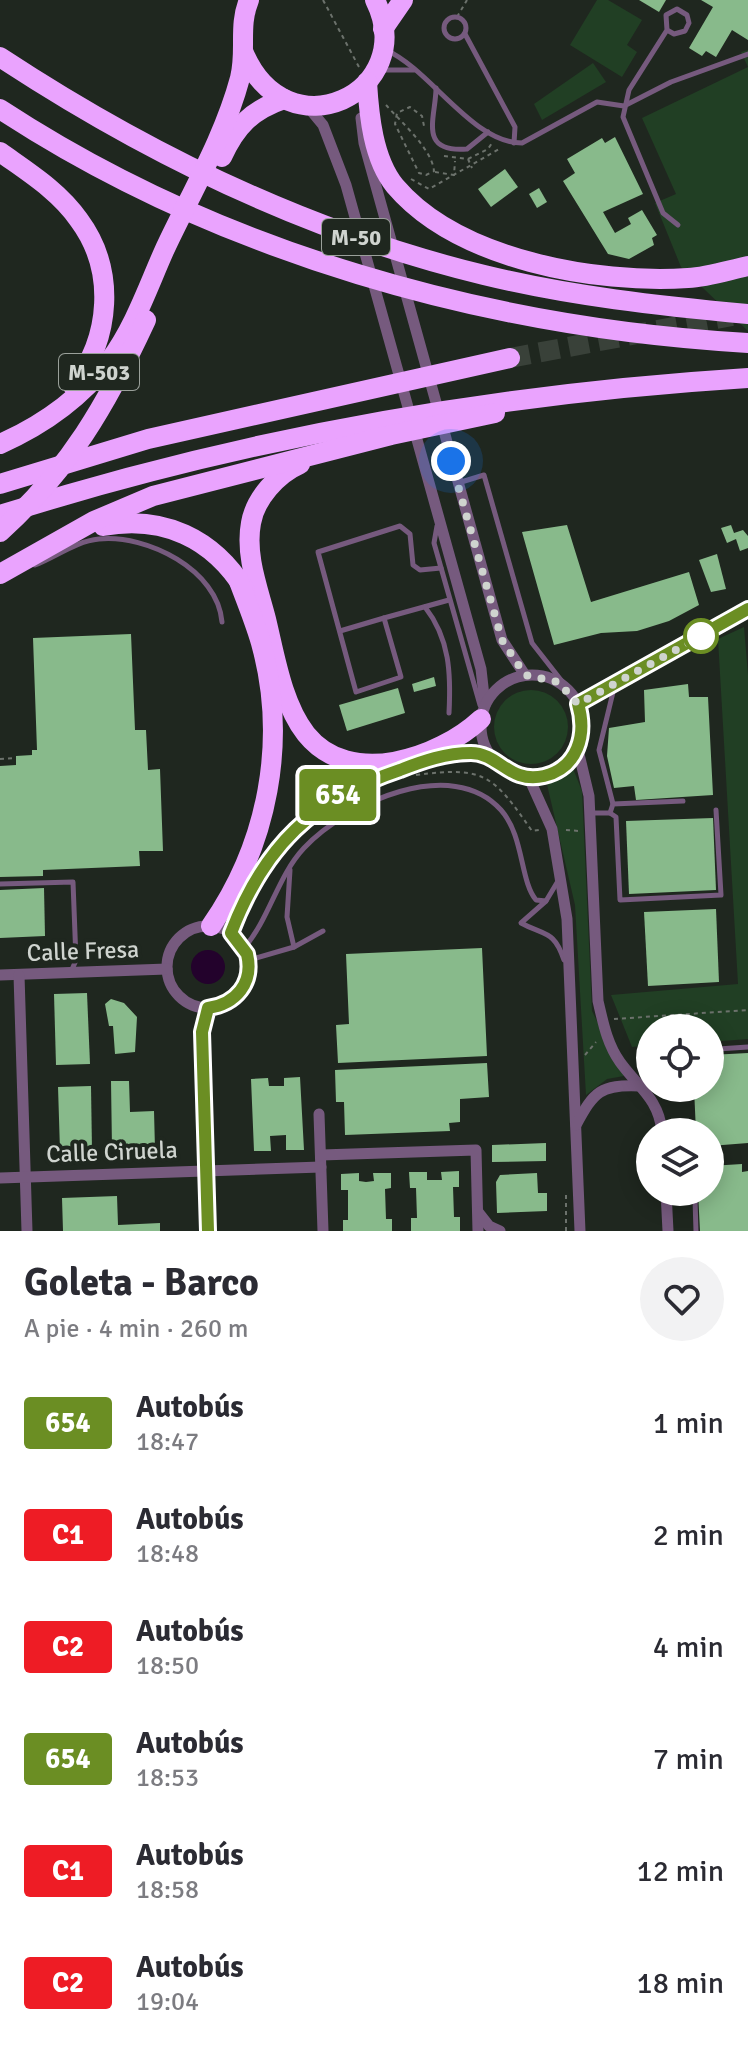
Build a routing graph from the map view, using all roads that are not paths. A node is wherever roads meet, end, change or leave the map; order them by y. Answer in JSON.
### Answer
{"nodes":[{"id":1,"x":249,"y":0,"type":"edge"},
{"id":2,"x":375,"y":0,"type":"edge"},
{"id":3,"x":403,"y":0,"type":"edge"},
{"id":4,"x":667,"y":30,"type":"junction"},
{"id":5,"x":465,"y":34,"type":"junction"},
{"id":6,"x":382,"y":38,"type":"junction"},
{"id":7,"x":243,"y":51,"type":"junction"},
{"id":8,"x":748,"y":54,"type":"edge"},
{"id":9,"x":0,"y":57,"type":"edge"},
{"id":10,"x":414,"y":70,"type":"junction"},
{"id":11,"x":366,"y":82,"type":"junction"},
{"id":12,"x":436,"y":88,"type":"junction"},
{"id":13,"x":284,"y":99,"type":"junction"},
{"id":14,"x":624,"y":106,"type":"junction"},
{"id":15,"x":308,"y":107,"type":"junction"},
{"id":16,"x":0,"y":109,"type":"edge"},
{"id":17,"x":488,"y":132,"type":"junction"},
{"id":18,"x":224,"y":138,"type":"junction"},
{"id":19,"x":514,"y":143,"type":"junction"},
{"id":20,"x":0,"y":152,"type":"edge"},
{"id":21,"x":678,"y":225,"type":"dead end"},
{"id":22,"x":164,"y":266,"type":"junction"},
{"id":23,"x":748,"y":266,"type":"edge"},
{"id":24,"x":748,"y":314,"type":"edge"},
{"id":25,"x":748,"y":343,"type":"edge"},
{"id":26,"x":510,"y":358,"type":"tunnel mouth"},
{"id":27,"x":748,"y":378,"type":"edge"},
{"id":28,"x":621,"y":386,"type":"junction"},
{"id":29,"x":391,"y":435,"type":"junction"},
{"id":30,"x":0,"y":443,"type":"edge"},
{"id":31,"x":457,"y":483,"type":"junction"},
{"id":32,"x":0,"y":484,"type":"edge"},
{"id":33,"x":0,"y":515,"type":"edge"},
{"id":34,"x":438,"y":517,"type":"junction"},
{"id":35,"x":0,"y":532,"type":"edge"},
{"id":36,"x":441,"y":568,"type":"junction"},
{"id":37,"x":4,"y":575,"type":"edge"},
{"id":38,"x":238,"y":579,"type":"junction"},
{"id":39,"x":449,"y":600,"type":"junction"},
{"id":40,"x":425,"y":607,"type":"junction"},
{"id":41,"x":748,"y":609,"type":"edge"},
{"id":42,"x":384,"y":618,"type":"junction"},
{"id":43,"x":222,"y":622,"type":"dead end"},
{"id":44,"x":340,"y":631,"type":"junction"},
{"id":45,"x":275,"y":656,"type":"junction"},
{"id":46,"x":525,"y":675,"type":"junction"},
{"id":47,"x":615,"y":683,"type":"junction"},
{"id":48,"x":568,"y":689,"type":"junction"},
{"id":49,"x":578,"y":704,"type":"junction"},
{"id":50,"x":483,"y":712,"type":"junction"},
{"id":51,"x":449,"y":713,"type":"dead end"},
{"id":52,"x":578,"y":750,"type":"junction"},
{"id":53,"x":433,"y":755,"type":"junction"},
{"id":54,"x":491,"y":757,"type":"junction"},
{"id":55,"x":529,"y":778,"type":"junction"},
{"id":56,"x":683,"y":801,"type":"dead end"},
{"id":57,"x":613,"y":804,"type":"junction"},
{"id":58,"x":716,"y":810,"type":"dead end"},
{"id":59,"x":590,"y":813,"type":"junction"},
{"id":60,"x":610,"y":813,"type":"junction"},
{"id":61,"x":291,"y":865,"type":"junction"},
{"id":62,"x":561,"y":872,"type":"junction"},
{"id":63,"x":0,"y":884,"type":"edge"},
{"id":64,"x":546,"y":901,"type":"junction"},
{"id":65,"x":211,"y":926,"type":"junction"},
{"id":66,"x":323,"y":931,"type":"dead end"},
{"id":67,"x":231,"y":933,"type":"junction"},
{"id":68,"x":294,"y":947,"type":"junction"},
{"id":69,"x":244,"y":948,"type":"junction"},
{"id":70,"x":249,"y":960,"type":"junction"},
{"id":71,"x":167,"y":969,"type":"junction"},
{"id":72,"x":71,"y":973,"type":"junction"},
{"id":73,"x":0,"y":975,"type":"edge"},
{"id":74,"x":19,"y":975,"type":"junction"},
{"id":75,"x":570,"y":976,"type":"junction"},
{"id":76,"x":208,"y":1008,"type":"junction"},
{"id":77,"x":748,"y":1047,"type":"edge"},
{"id":78,"x":724,"y":1049,"type":"edge"},
{"id":79,"x":636,"y":1081,"type":"edge"},
{"id":80,"x":636,"y":1086,"type":"edge"},
{"id":81,"x":319,"y":1114,"type":"dead end"},
{"id":82,"x":575,"y":1128,"type":"junction"},
{"id":83,"x":321,"y":1161,"type":"junction"},
{"id":84,"x":205,"y":1171,"type":"junction"},
{"id":85,"x":26,"y":1177,"type":"junction"},
{"id":86,"x":0,"y":1178,"type":"edge"},
{"id":87,"x":667,"y":1206,"type":"edge"},
{"id":88,"x":695,"y":1206,"type":"edge"},
{"id":89,"x":478,"y":1212,"type":"junction"},
{"id":90,"x":494,"y":1230,"type":"edge"},
{"id":91,"x":27,"y":1231,"type":"edge"},
{"id":92,"x":208,"y":1231,"type":"edge"},
{"id":93,"x":323,"y":1231,"type":"edge"},
{"id":94,"x":478,"y":1231,"type":"edge"},
{"id":95,"x":580,"y":1231,"type":"edge"},
{"id":96,"x":668,"y":1231,"type":"edge"},
{"id":97,"x":696,"y":1231,"type":"edge"}],
"edges":[{"from":1,"to":7,"type":"highway","number":"M-503"},
{"from":2,"to":6,"type":"highway"},
{"from":3,"to":6,"type":"highway"},
{"from":4,"to":4,"type":"lane"},
{"from":4,"to":14,"type":"lane"},
{"from":5,"to":5,"type":"lane"},
{"from":5,"to":19,"type":"lane"},
{"from":6,"to":10,"type":"lane"},
{"from":6,"to":11,"type":"highway"},
{"from":7,"to":13,"type":"highway"},
{"from":7,"to":18,"type":"highway","number":"M-503"},
{"from":8,"to":14,"type":"lane"},
{"from":9,"to":24,"type":"highway","number":"M-50"},
{"from":10,"to":11,"type":"lane"},
{"from":10,"to":12,"type":"lane"},
{"from":11,"to":15,"type":"highway"},
{"from":11,"to":23,"type":"highway"},
{"from":11,"to":31,"type":"street"},
{"from":12,"to":17,"type":"lane"},
{"from":12,"to":17,"type":"lane"},
{"from":13,"to":15,"type":"highway"},
{"from":13,"to":18,"type":"highway","number":"M-503"},
{"from":14,"to":19,"type":"lane"},
{"from":14,"to":21,"type":"lane"},
{"from":15,"to":34,"type":"street"},
{"from":16,"to":25,"type":"highway","number":"M-50"},
{"from":17,"to":19,"type":"lane"},
{"from":18,"to":22,"type":"highway","number":"M-503"},
{"from":20,"to":30,"type":"highway"},
{"from":22,"to":30,"type":"highway","number":"M-503"},
{"from":22,"to":35,"type":"highway","number":"M-503"},
{"from":26,"to":32,"type":"highway"},
{"from":27,"to":28,"type":"highway"},
{"from":28,"to":29,"type":"highway"},
{"from":28,"to":33,"type":"highway"},
{"from":29,"to":37,"type":"highway"},
{"from":29,"to":45,"type":"highway"},
{"from":31,"to":46,"type":"street"},
{"from":31,"to":48,"type":"lane"},
{"from":34,"to":36,"type":"lane"},
{"from":34,"to":50,"type":"street"},
{"from":36,"to":39,"type":"lane"},
{"from":36,"to":44,"type":"lane"},
{"from":37,"to":38,"type":"highway"},
{"from":37,"to":43,"type":"lane"},
{"from":38,"to":45,"type":"highway"},
{"from":38,"to":65,"type":"highway"},
{"from":39,"to":40,"type":"lane"},
{"from":39,"to":50,"type":"lane"},
{"from":40,"to":42,"type":"lane"},
{"from":40,"to":51,"type":"lane"},
{"from":41,"to":47,"type":"street"},
{"from":42,"to":44,"type":"lane"},
{"from":42,"to":44,"type":"lane"},
{"from":45,"to":53,"type":"highway"},
{"from":46,"to":48,"type":"street"},
{"from":46,"to":50,"type":"street"},
{"from":47,"to":49,"type":"street"},
{"from":47,"to":57,"type":"lane"},
{"from":48,"to":49,"type":"street"},
{"from":49,"to":52,"type":"street"},
{"from":50,"to":53,"type":"highway"},
{"from":50,"to":54,"type":"street"},
{"from":52,"to":55,"type":"street"},
{"from":52,"to":59,"type":"street"},
{"from":53,"to":54,"type":"street"},
{"from":53,"to":67,"type":"street"},
{"from":54,"to":55,"type":"street"},
{"from":55,"to":62,"type":"street"},
{"from":56,"to":57,"type":"lane"},
{"from":57,"to":60,"type":"lane"},
{"from":58,"to":60,"type":"lane"},
{"from":59,"to":60,"type":"lane"},
{"from":59,"to":79,"type":"street"},
{"from":61,"to":64,"type":"lane"},
{"from":61,"to":68,"type":"lane"},
{"from":61,"to":69,"type":"lane"},
{"from":62,"to":64,"type":"lane"},
{"from":62,"to":75,"type":"street"},
{"from":63,"to":72,"type":"lane"},
{"from":64,"to":75,"type":"lane"},
{"from":65,"to":67,"type":"street"},
{"from":65,"to":71,"type":"street"},
{"from":66,"to":68,"type":"lane"},
{"from":67,"to":69,"type":"street"},
{"from":68,"to":70,"type":"lane"},
{"from":69,"to":70,"type":"street"},
{"from":70,"to":76,"type":"street"},
{"from":71,"to":72,"type":"street","name":"Calle Fresa"},
{"from":71,"to":76,"type":"street"},
{"from":72,"to":74,"type":"street","name":"Calle Fresa"},
{"from":73,"to":74,"type":"street","name":"Calle Fresa"},
{"from":74,"to":85,"type":"street"},
{"from":75,"to":82,"type":"street"},
{"from":76,"to":84,"type":"street"},
{"from":77,"to":78,"type":"lane"},
{"from":80,"to":82,"type":"street"},
{"from":81,"to":83,"type":"street"},
{"from":82,"to":95,"type":"street"},
{"from":83,"to":84,"type":"street","name":"Calle Ciruela"},
{"from":83,"to":89,"type":"street","name":"Calle Ciruela"},
{"from":83,"to":93,"type":"street"},
{"from":84,"to":85,"type":"street","name":"Calle Ciruela"},
{"from":84,"to":92,"type":"street"},
{"from":85,"to":86,"type":"street","name":"Calle Ciruela"},
{"from":85,"to":91,"type":"street"},
{"from":87,"to":96,"type":"street"},
{"from":88,"to":97,"type":"lane"},
{"from":89,"to":90,"type":"street"},
{"from":89,"to":94,"type":"street"}]}
